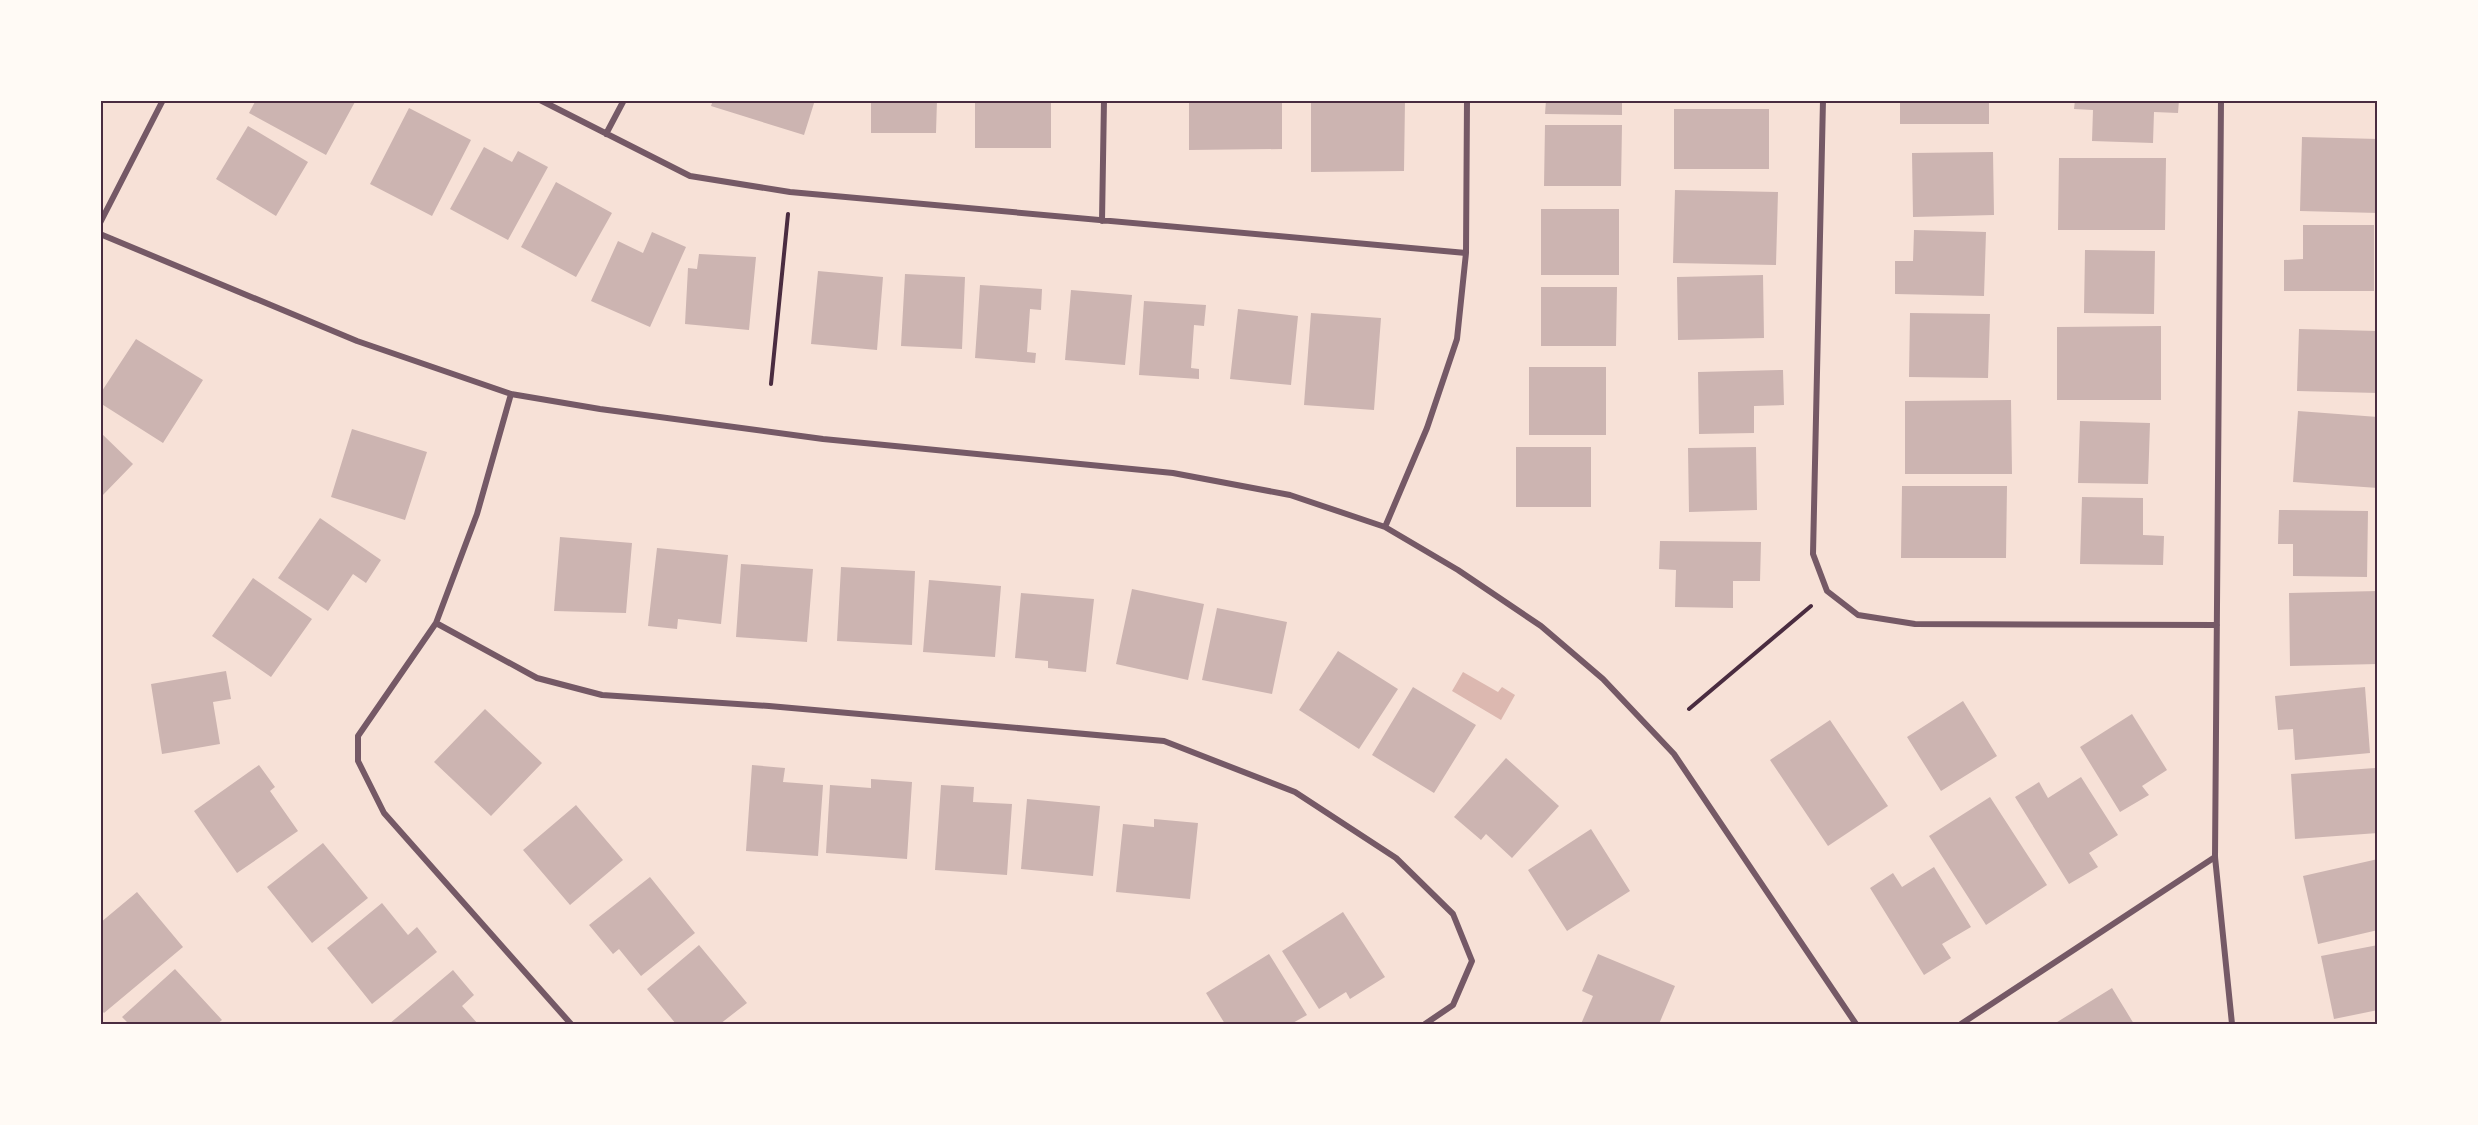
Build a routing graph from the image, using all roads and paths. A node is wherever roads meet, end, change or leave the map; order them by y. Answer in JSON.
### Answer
{"nodes":[{"id":1,"x":163,"y":100,"type":"edge"},
{"id":2,"x":540,"y":100,"type":"edge"},
{"id":3,"x":624,"y":100,"type":"edge"},
{"id":4,"x":1104,"y":100,"type":"edge"},
{"id":5,"x":1467,"y":100,"type":"edge"},
{"id":6,"x":1823,"y":100,"type":"edge"},
{"id":7,"x":2221,"y":100,"type":"edge"},
{"id":8,"x":606,"y":134,"type":"junction"},
{"id":9,"x":790,"y":192,"type":"junction"},
{"id":10,"x":1102,"y":221,"type":"junction"},
{"id":11,"x":100,"y":223,"type":"edge"},
{"id":12,"x":100,"y":234,"type":"edge"},
{"id":13,"x":1466,"y":253,"type":"junction"},
{"id":14,"x":771,"y":384,"type":"dead end"},
{"id":15,"x":511,"y":394,"type":"junction"},
{"id":16,"x":1385,"y":527,"type":"junction"},
{"id":17,"x":1827,"y":591,"type":"junction"},
{"id":18,"x":436,"y":623,"type":"junction"},
{"id":19,"x":2217,"y":625,"type":"junction"},
{"id":20,"x":1689,"y":709,"type":"dead end"},
{"id":21,"x":2215,"y":857,"type":"junction"},
{"id":22,"x":570,"y":1024,"type":"edge"},
{"id":23,"x":1425,"y":1024,"type":"edge"},
{"id":24,"x":1856,"y":1024,"type":"edge"},
{"id":25,"x":1962,"y":1024,"type":"edge"},
{"id":26,"x":2232,"y":1024,"type":"edge"}],
"edges":[{"from":1,"to":11,"type":"street"},
{"from":2,"to":8,"type":"street"},
{"from":3,"to":8,"type":"street"},
{"from":4,"to":10,"type":"street"},
{"from":5,"to":13,"type":"street"},
{"from":6,"to":17,"type":"street"},
{"from":7,"to":19,"type":"street"},
{"from":8,"to":9,"type":"street"},
{"from":9,"to":10,"type":"street"},
{"from":9,"to":14,"type":"path"},
{"from":10,"to":13,"type":"street"},
{"from":12,"to":15,"type":"street"},
{"from":13,"to":16,"type":"street"},
{"from":15,"to":16,"type":"street"},
{"from":15,"to":18,"type":"street"},
{"from":16,"to":24,"type":"street"},
{"from":17,"to":19,"type":"street"},
{"from":17,"to":20,"type":"path"},
{"from":18,"to":22,"type":"street"},
{"from":18,"to":23,"type":"street"},
{"from":19,"to":21,"type":"street"},
{"from":21,"to":25,"type":"street"},
{"from":21,"to":26,"type":"street"}]}
